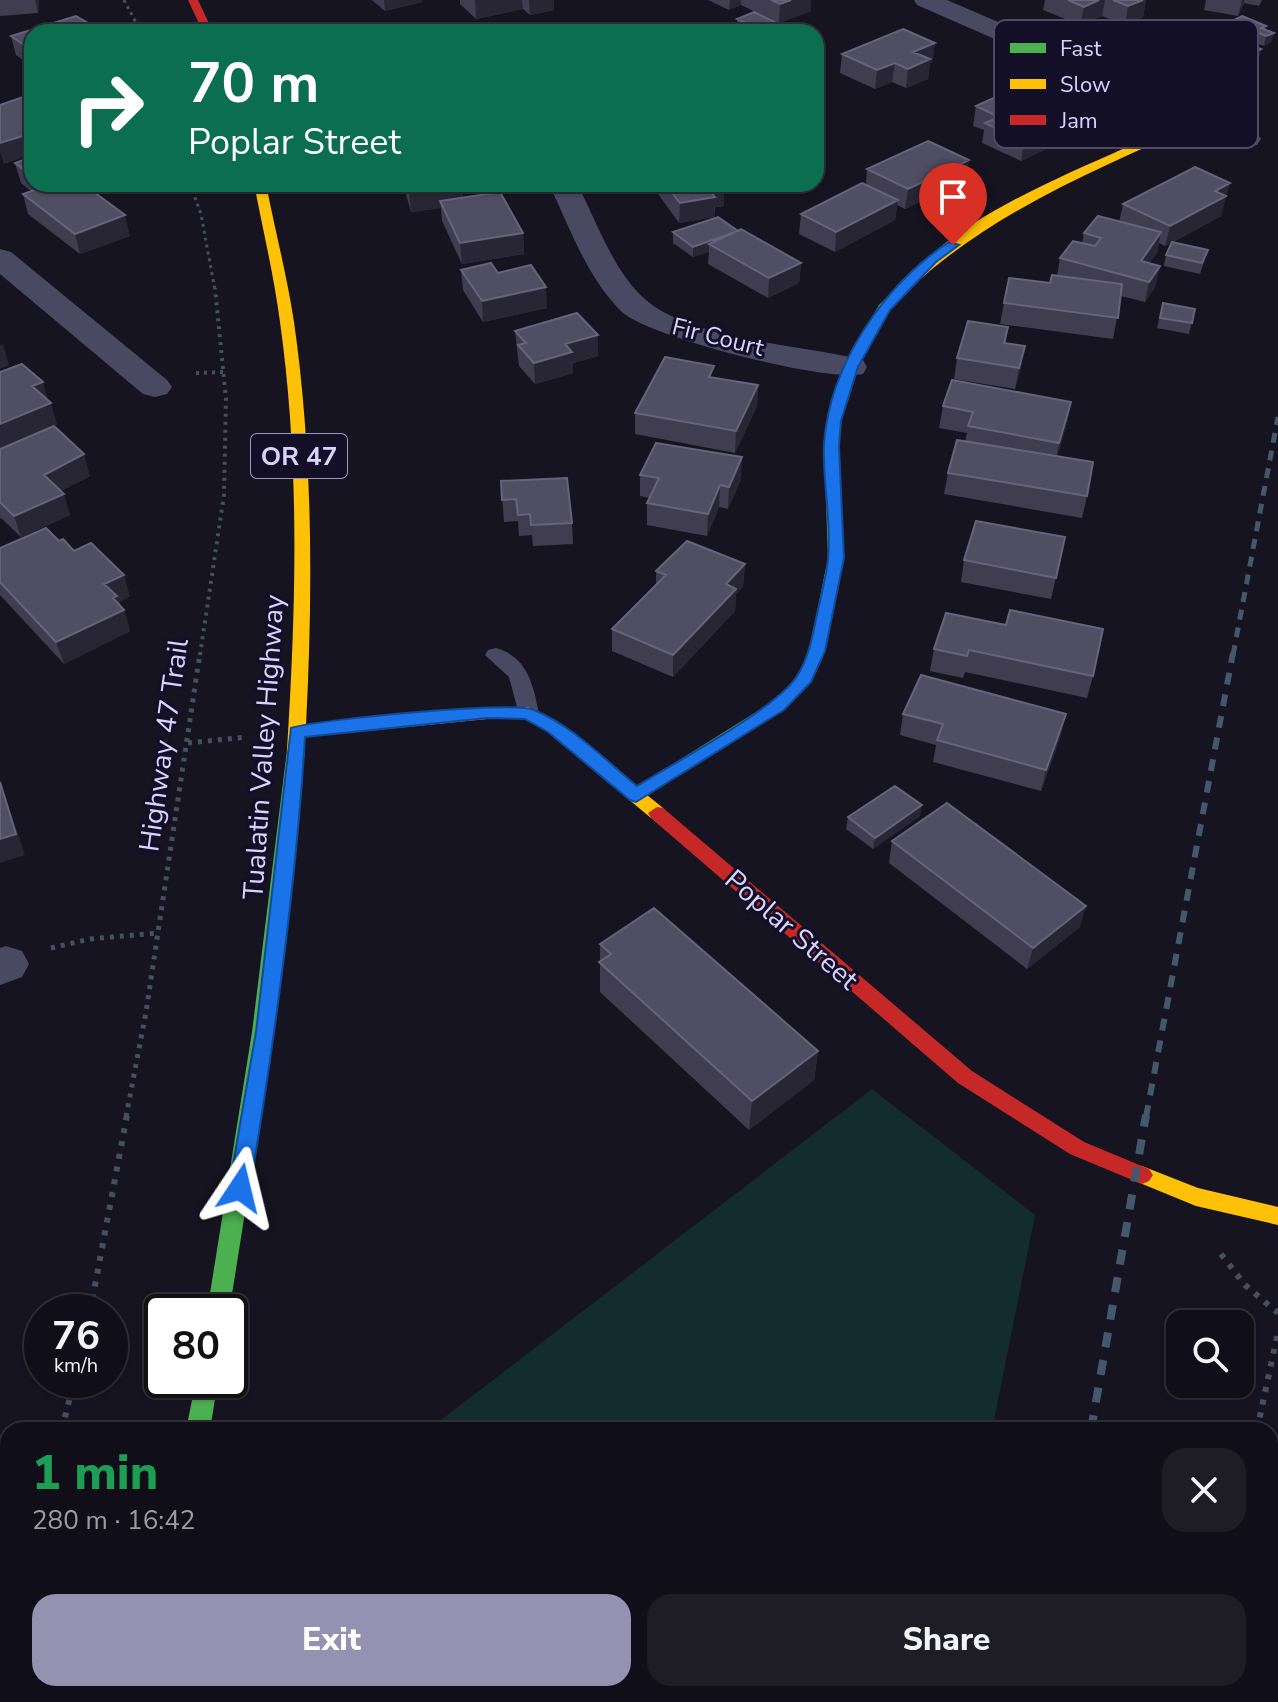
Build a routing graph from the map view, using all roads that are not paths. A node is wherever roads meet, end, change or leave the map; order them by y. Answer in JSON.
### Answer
{"nodes":[{"id":1,"x":193,"y":0,"type":"edge"},
{"id":2,"x":926,"y":0,"type":"edge"},
{"id":3,"x":204,"y":24,"type":"edge"},
{"id":4,"x":994,"y":29,"type":"edge"},
{"id":5,"x":1138,"y":148,"type":"edge"},
{"id":6,"x":262,"y":192,"type":"edge"},
{"id":7,"x":567,"y":192,"type":"edge"},
{"id":8,"x":6,"y":270,"type":"edge"},
{"id":9,"x":851,"y":367,"type":"junction"},
{"id":10,"x":155,"y":387,"type":"dead end"},
{"id":11,"x":496,"y":655,"type":"dead end"},
{"id":12,"x":528,"y":713,"type":"junction"},
{"id":13,"x":297,"y":732,"type":"junction"},
{"id":14,"x":636,"y":795,"type":"junction"},
{"id":15,"x":1278,"y":1216,"type":"edge"},
{"id":16,"x":221,"y":1294,"type":"edge"},
{"id":17,"x":204,"y":1398,"type":"edge"},
{"id":18,"x":199,"y":1422,"type":"edge"}],
"edges":[{"from":1,"to":3,"type":"main road"},
{"from":2,"to":4,"type":"street"},
{"from":5,"to":9,"type":"main road"},
{"from":6,"to":13,"type":"main road","name":"Tualatin Valley Highway","number":"OR 47"},
{"from":7,"to":9,"type":"street","name":"Fir Court"},
{"from":8,"to":10,"type":"street"},
{"from":9,"to":14,"type":"main road"},
{"from":11,"to":12,"type":"lane"},
{"from":12,"to":13,"type":"main road"},
{"from":12,"to":14,"type":"main road","name":"Poplar Street"},
{"from":13,"to":16,"type":"main road","name":"Tualatin Valley Highway","number":"OR 47"},
{"from":14,"to":15,"type":"main road","name":"Poplar Street"},
{"from":17,"to":18,"type":"main road"}]}
